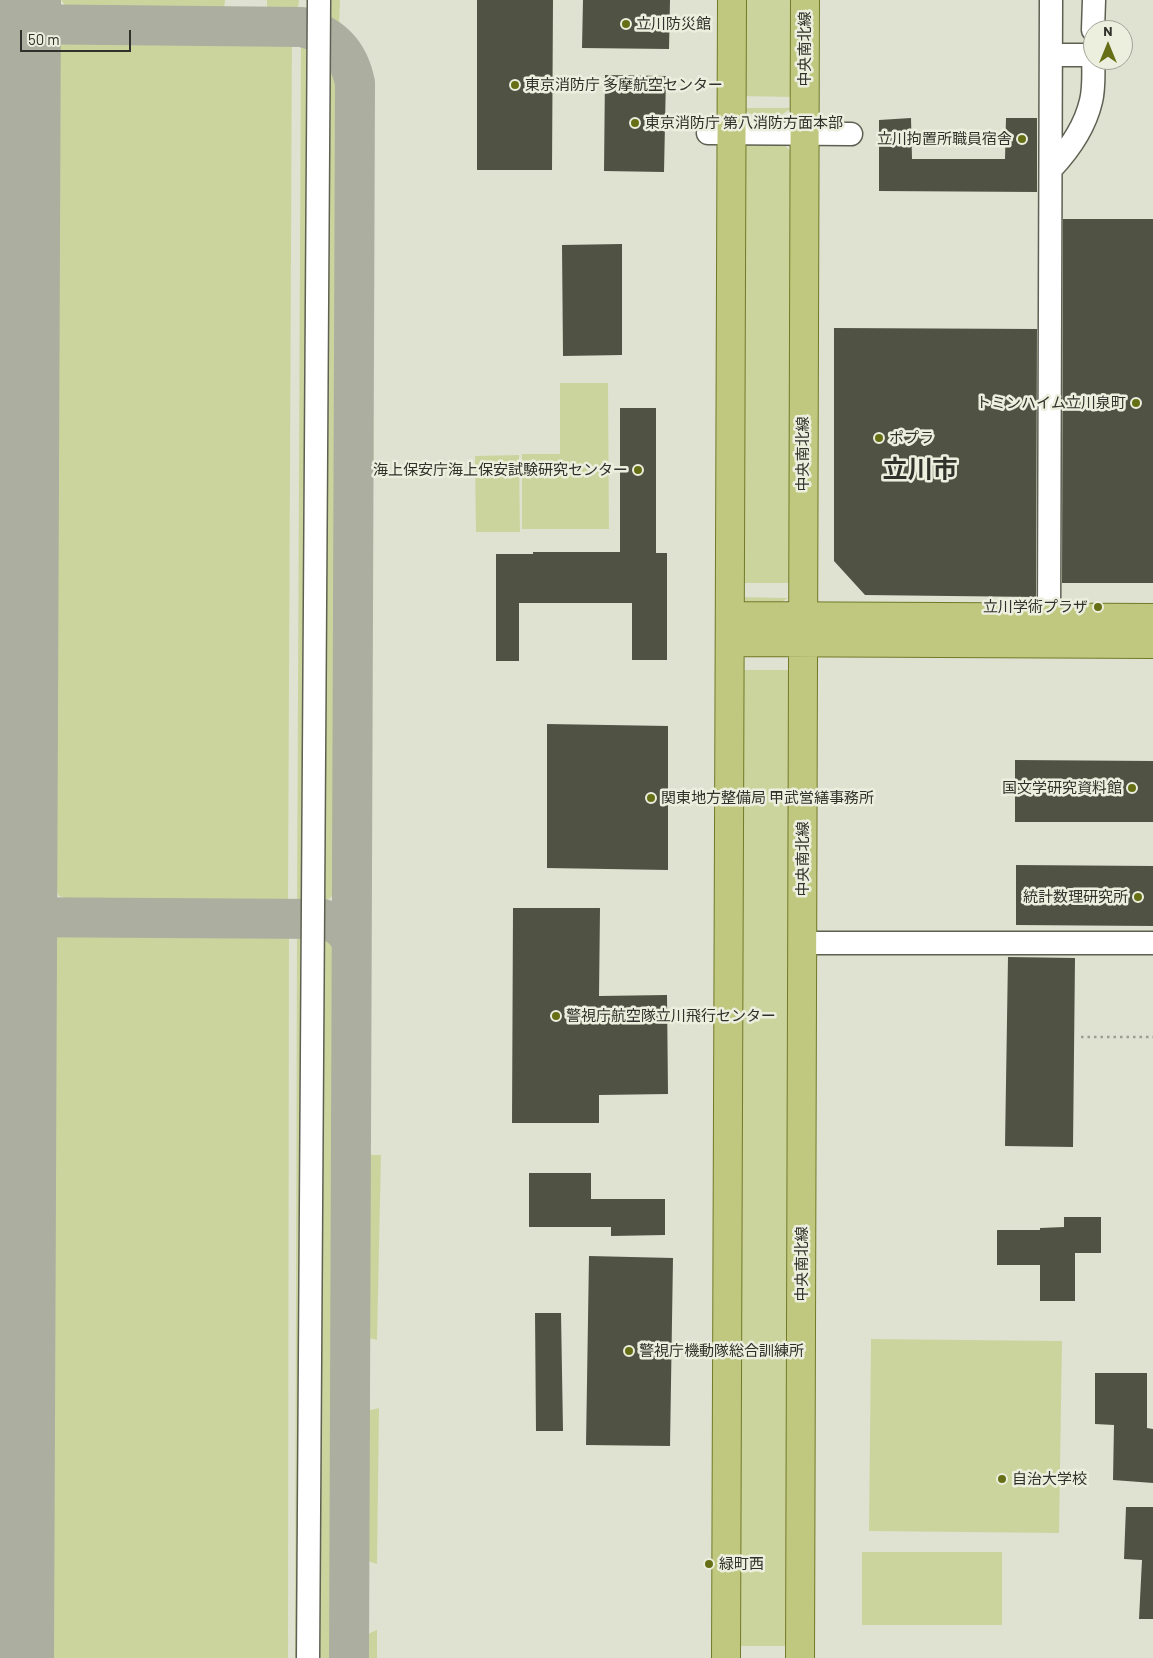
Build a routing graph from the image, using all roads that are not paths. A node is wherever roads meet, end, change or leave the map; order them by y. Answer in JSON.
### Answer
{"nodes":[{"id":1,"x":319,"y":0,"type":"edge"},
{"id":2,"x":732,"y":0,"type":"edge"},
{"id":3,"x":805,"y":0,"type":"edge"},
{"id":4,"x":1051,"y":0,"type":"edge"},
{"id":5,"x":1094,"y":0,"type":"edge"},
{"id":6,"x":1093,"y":20,"type":"edge"},
{"id":7,"x":1051,"y":55,"type":"junction"},
{"id":8,"x":1083,"y":55,"type":"edge"},
{"id":9,"x":1093,"y":70,"type":"edge"},
{"id":10,"x":719,"y":133,"type":"junction"},
{"id":11,"x":804,"y":134,"type":"junction"},
{"id":12,"x":851,"y":134,"type":"dead end"},
{"id":13,"x":1050,"y":169,"type":"junction"},
{"id":14,"x":802,"y":616,"type":"junction"},
{"id":15,"x":1049,"y":618,"type":"junction"},
{"id":16,"x":1153,"y":618,"type":"edge"},
{"id":17,"x":730,"y":629,"type":"junction"},
{"id":18,"x":802,"y":643,"type":"junction"},
{"id":19,"x":1153,"y":644,"type":"edge"},
{"id":20,"x":803,"y":943,"type":"junction"},
{"id":21,"x":1153,"y":943,"type":"edge"},
{"id":22,"x":308,"y":1658,"type":"edge"},
{"id":23,"x":726,"y":1658,"type":"edge"},
{"id":24,"x":800,"y":1658,"type":"edge"}],
"edges":[{"from":1,"to":22,"type":"street"},
{"from":2,"to":10,"type":"main road"},
{"from":3,"to":11,"type":"main road","name":"中央南北線"},
{"from":4,"to":7,"type":"street"},
{"from":5,"to":6,"type":"street"},
{"from":7,"to":8,"type":"street"},
{"from":7,"to":13,"type":"street"},
{"from":9,"to":13,"type":"street"},
{"from":10,"to":11,"type":"street"},
{"from":10,"to":17,"type":"main road"},
{"from":11,"to":12,"type":"street"},
{"from":11,"to":14,"type":"main road","name":"中央南北線"},
{"from":13,"to":15,"type":"street"},
{"from":14,"to":15,"type":"main road"},
{"from":14,"to":17,"type":"main road"},
{"from":14,"to":18,"type":"main road","name":"中央南北線"},
{"from":15,"to":16,"type":"main road"},
{"from":17,"to":18,"type":"main road"},
{"from":17,"to":23,"type":"main road"},
{"from":18,"to":19,"type":"main road"},
{"from":18,"to":20,"type":"main road","name":"中央南北線"},
{"from":20,"to":21,"type":"street"},
{"from":20,"to":24,"type":"main road","name":"中央南北線"}]}
